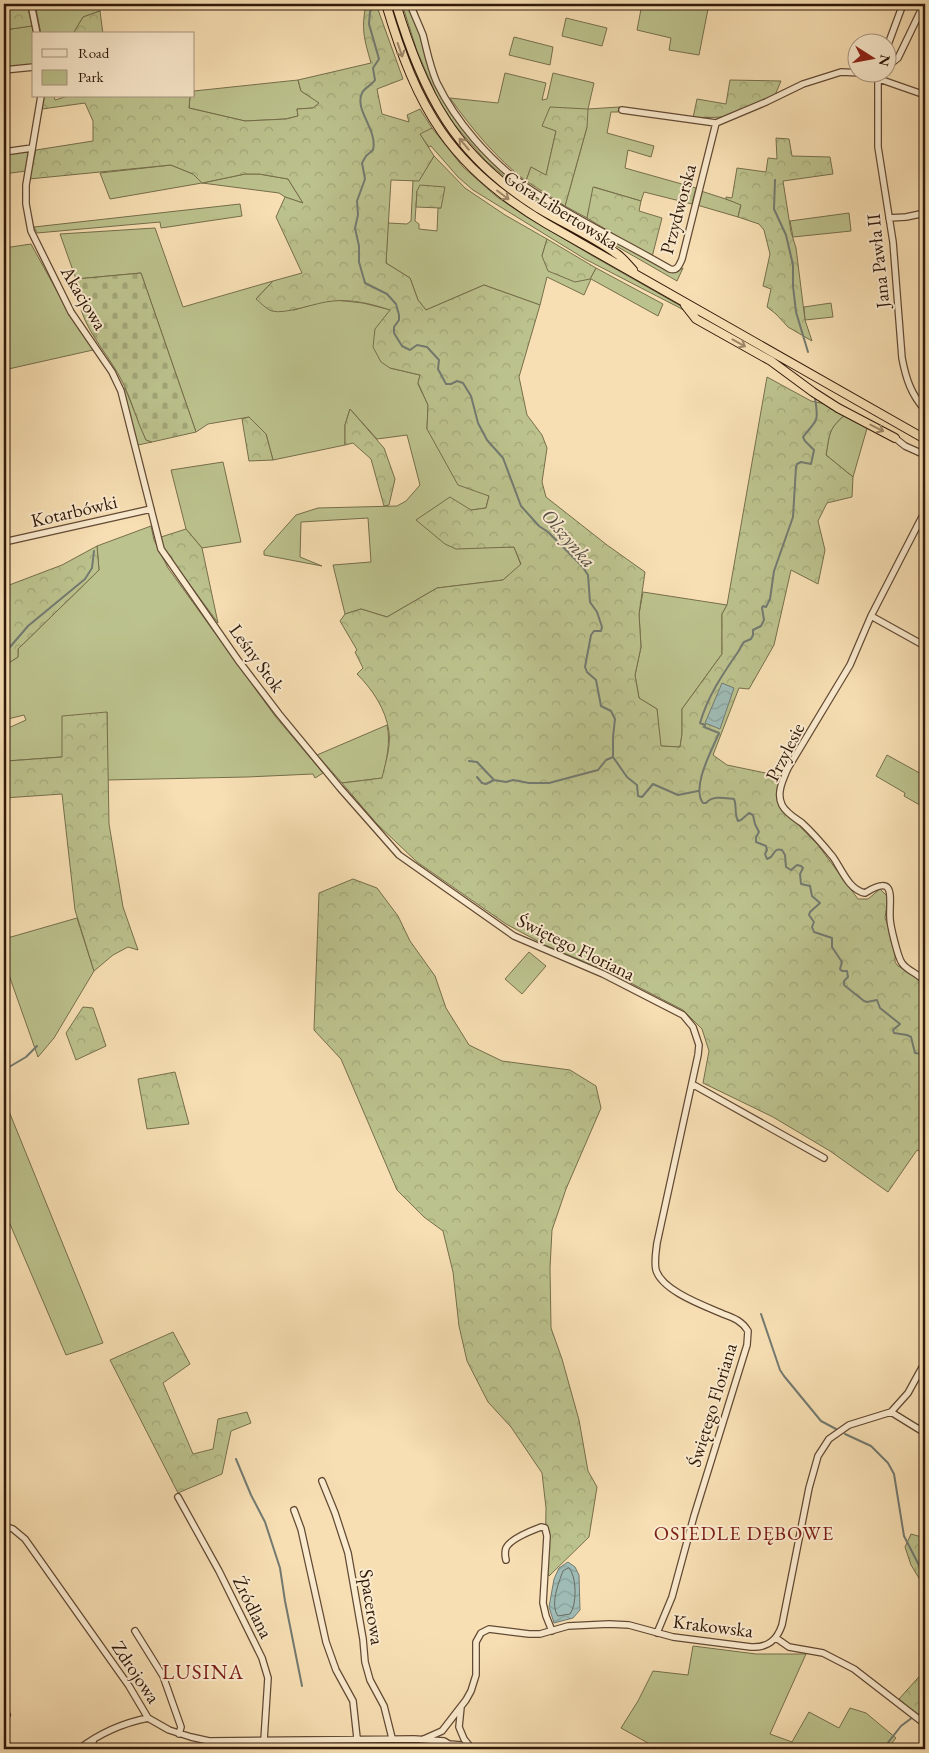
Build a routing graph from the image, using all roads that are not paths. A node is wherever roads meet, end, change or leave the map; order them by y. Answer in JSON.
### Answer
{"nodes":[{"id":1,"x":31,"y":4,"type":"edge"},
{"id":2,"x":386,"y":4,"type":"edge"},
{"id":3,"x":396,"y":4,"type":"edge"},
{"id":4,"x":410,"y":4,"type":"edge"},
{"id":5,"x":903,"y":4,"type":"edge"},
{"id":6,"x":924,"y":4,"type":"edge"},
{"id":7,"x":37,"y":32,"type":"edge"},
{"id":8,"x":893,"y":32,"type":"edge"},
{"id":9,"x":896,"y":60,"type":"edge"},
{"id":10,"x":32,"y":67,"type":"edge"},
{"id":11,"x":4,"y":70,"type":"edge"},
{"id":12,"x":846,"y":72,"type":"edge"},
{"id":13,"x":879,"y":82,"type":"edge"},
{"id":14,"x":894,"y":82,"type":"edge"},
{"id":15,"x":925,"y":95,"type":"edge"},
{"id":16,"x":41,"y":98,"type":"edge"},
{"id":17,"x":622,"y":110,"type":"dead end"},
{"id":18,"x":716,"y":123,"type":"junction"},
{"id":19,"x":32,"y":148,"type":"junction"},
{"id":20,"x":4,"y":152,"type":"edge"},
{"id":21,"x":925,"y":213,"type":"edge"},
{"id":22,"x":889,"y":218,"type":"junction"},
{"id":23,"x":642,"y":278,"type":"junction"},
{"id":24,"x":680,"y":300,"type":"junction"},
{"id":25,"x":925,"y":410,"type":"edge"},
{"id":26,"x":895,"y":438,"type":"joint"},
{"id":27,"x":925,"y":439,"type":"edge"},
{"id":28,"x":925,"y":455,"type":"edge"},
{"id":29,"x":151,"y":509,"type":"junction"},
{"id":30,"x":925,"y":510,"type":"edge"},
{"id":31,"x":4,"y":542,"type":"edge"},
{"id":32,"x":871,"y":616,"type":"junction"},
{"id":33,"x":925,"y":646,"type":"edge"},
{"id":34,"x":360,"y":811,"type":"joint"},
{"id":35,"x":925,"y":983,"type":"edge"},
{"id":36,"x":692,"y":1084,"type":"junction"},
{"id":37,"x":824,"y":1158,"type":"dead end"},
{"id":38,"x":925,"y":1362,"type":"edge"},
{"id":39,"x":891,"y":1412,"type":"junction"},
{"id":40,"x":925,"y":1434,"type":"edge"},
{"id":41,"x":322,"y":1480,"type":"dead end"},
{"id":42,"x":178,"y":1497,"type":"dead end"},
{"id":43,"x":294,"y":1510,"type":"dead end"},
{"id":44,"x":4,"y":1526,"type":"edge"},
{"id":45,"x":506,"y":1560,"type":"dead end"},
{"id":46,"x":135,"y":1630,"type":"dead end"},
{"id":47,"x":552,"y":1630,"type":"junction"},
{"id":48,"x":657,"y":1633,"type":"junction"},
{"id":49,"x":776,"y":1638,"type":"junction"},
{"id":50,"x":460,"y":1707,"type":"junction"},
{"id":51,"x":148,"y":1718,"type":"junction"},
{"id":52,"x":448,"y":1724,"type":"junction"},
{"id":53,"x":925,"y":1724,"type":"edge"},
{"id":54,"x":459,"y":1727,"type":"junction"},
{"id":55,"x":442,"y":1731,"type":"junction"},
{"id":56,"x":179,"y":1734,"type":"junction"},
{"id":57,"x":461,"y":1735,"type":"junction"},
{"id":58,"x":357,"y":1738,"type":"junction"},
{"id":59,"x":392,"y":1738,"type":"junction"},
{"id":60,"x":94,"y":1739,"type":"junction"},
{"id":61,"x":424,"y":1739,"type":"junction"},
{"id":62,"x":264,"y":1740,"type":"junction"},
{"id":63,"x":4,"y":1741,"type":"edge"},
{"id":64,"x":444,"y":1741,"type":"junction"},
{"id":65,"x":454,"y":1744,"type":"junction"},
{"id":66,"x":11,"y":1749,"type":"edge"},
{"id":67,"x":79,"y":1749,"type":"edge"},
{"id":68,"x":90,"y":1749,"type":"edge"},
{"id":69,"x":472,"y":1749,"type":"edge"}],
"edges":[{"from":1,"to":7,"type":"street"},
{"from":2,"to":23,"type":"highway","name":"Góra Libertowska","one_way":true},
{"from":23,"to":3,"type":"highway","name":"Góra Libertowska","one_way":true},
{"from":4,"to":18,"type":"street","name":"Przydworska"},
{"from":5,"to":8,"type":"street"},
{"from":6,"to":9,"type":"street"},
{"from":10,"to":11,"type":"street"},
{"from":12,"to":18,"type":"street"},
{"from":13,"to":22,"type":"street","name":"Jana Pawła II"},
{"from":14,"to":15,"type":"street"},
{"from":16,"to":19,"type":"street","name":"Akacjowa"},
{"from":17,"to":18,"type":"street"},
{"from":19,"to":20,"type":"street"},
{"from":19,"to":29,"type":"street","name":"Akacjowa"},
{"from":21,"to":22,"type":"street"},
{"from":22,"to":25,"type":"street","name":"Jana Pawła II"},
{"from":23,"to":24,"type":"highway","name":"Góra Libertowska"},
{"from":24,"to":26,"type":"highway","one_way":true},
{"from":24,"to":27,"type":"highway","name":"Góra Libertowska"},
{"from":26,"to":28,"type":"street"},
{"from":29,"to":31,"type":"street","name":"Kotarbówki"},
{"from":29,"to":34,"type":"street","name":"Leśny Stok"},
{"from":30,"to":32,"type":"street","name":"Przylesie"},
{"from":32,"to":33,"type":"street"},
{"from":32,"to":35,"type":"street","name":"Przylesie"},
{"from":34,"to":36,"type":"street","name":"Świętego Floriana"},
{"from":36,"to":37,"type":"street"},
{"from":36,"to":48,"type":"street","name":"Świętego Floriana"},
{"from":38,"to":39,"type":"street"},
{"from":39,"to":40,"type":"street"},
{"from":39,"to":49,"type":"street","name":"Krakowska"},
{"from":41,"to":59,"type":"street","name":"Spacerowa"},
{"from":42,"to":62,"type":"street","name":"Źródlana"},
{"from":43,"to":58,"type":"street"},
{"from":44,"to":51,"type":"street","name":"Zdrojowa"},
{"from":45,"to":47,"type":"street"},
{"from":46,"to":56,"type":"street"},
{"from":47,"to":48,"type":"street","name":"Krakowska"},
{"from":47,"to":50,"type":"street","name":"Krakowska"},
{"from":48,"to":49,"type":"street","name":"Krakowska"},
{"from":49,"to":53,"type":"street"},
{"from":50,"to":52,"type":"street","name":"Krakowska"},
{"from":50,"to":54,"type":"street","name":"Krakowska"},
{"from":51,"to":56,"type":"street","name":"Zdrojowa"},
{"from":51,"to":60,"type":"street"},
{"from":52,"to":54,"type":"street"},
{"from":52,"to":55,"type":"street"},
{"from":54,"to":57,"type":"street"},
{"from":55,"to":61,"type":"street","name":"Zdrojowa"},
{"from":55,"to":64,"type":"street"},
{"from":56,"to":62,"type":"street","name":"Zdrojowa"},
{"from":57,"to":65,"type":"street"},
{"from":57,"to":69,"type":"street"},
{"from":58,"to":59,"type":"street","name":"Zdrojowa"},
{"from":58,"to":62,"type":"street","name":"Zdrojowa"},
{"from":59,"to":61,"type":"street","name":"Zdrojowa"},
{"from":60,"to":67,"type":"street"},
{"from":60,"to":68,"type":"street"},
{"from":61,"to":64,"type":"street","name":"Zdrojowa"},
{"from":63,"to":66,"type":"street"},
{"from":64,"to":65,"type":"street"},
{"from":65,"to":69,"type":"street"}]}
